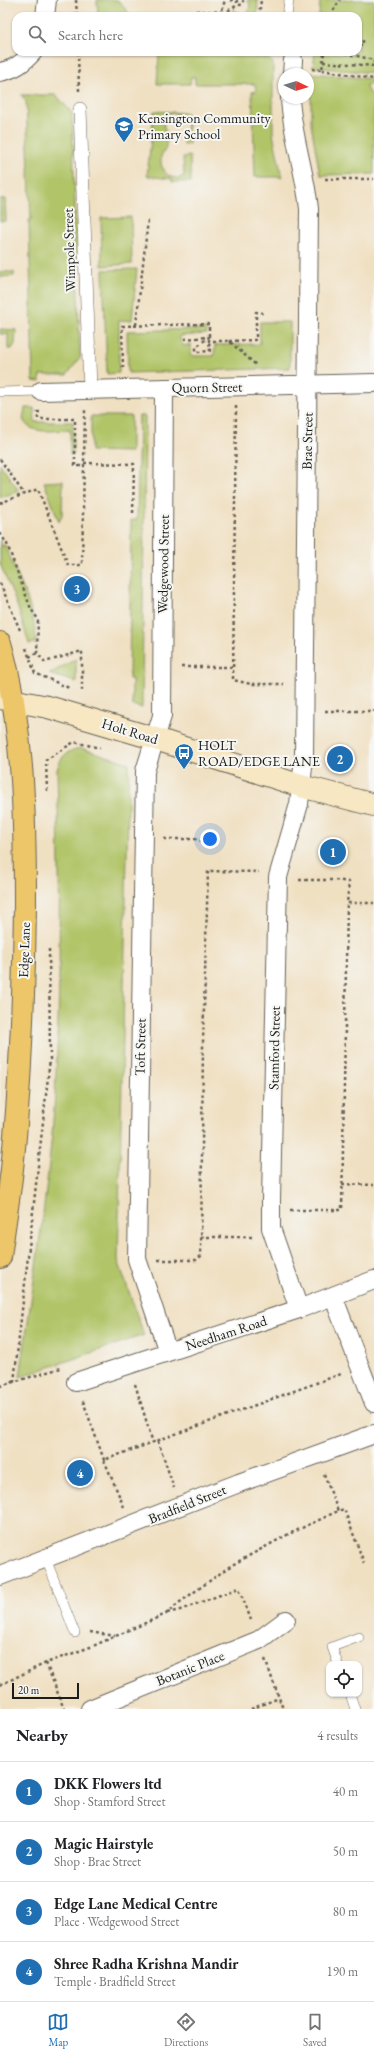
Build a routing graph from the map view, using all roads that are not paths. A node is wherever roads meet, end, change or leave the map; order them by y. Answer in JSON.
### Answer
{"nodes":[{"id":1,"x":47,"y":0,"type":"edge"},
{"id":2,"x":289,"y":0,"type":"edge"},
{"id":3,"x":46,"y":12,"type":"edge"},
{"id":4,"x":288,"y":12,"type":"edge"},
{"id":5,"x":29,"y":56,"type":"edge"},
{"id":6,"x":0,"y":72,"type":"edge"},
{"id":7,"x":290,"y":104,"type":"edge"},
{"id":8,"x":80,"y":109,"type":"road end"},
{"id":9,"x":374,"y":383,"type":"edge"},
{"id":10,"x":308,"y":384,"type":"junction"},
{"id":11,"x":164,"y":388,"type":"junction"},
{"id":12,"x":90,"y":389,"type":"junction"},
{"id":13,"x":41,"y":391,"type":"joint"},
{"id":14,"x":0,"y":392,"type":"edge"},
{"id":15,"x":0,"y":643,"type":"edge"},
{"id":16,"x":4,"y":700,"type":"edge"},
{"id":17,"x":156,"y":739,"type":"junction"},
{"id":18,"x":301,"y":786,"type":"junction"},
{"id":19,"x":374,"y":805,"type":"edge"},
{"id":20,"x":0,"y":1257,"type":"edge"},
{"id":21,"x":374,"y":1280,"type":"edge"},
{"id":22,"x":333,"y":1296,"type":"junction"},
{"id":23,"x":299,"y":1309,"type":"junction"},
{"id":24,"x":168,"y":1352,"type":"junction"},
{"id":25,"x":76,"y":1382,"type":"road end"},
{"id":26,"x":374,"y":1403,"type":"edge"},
{"id":27,"x":374,"y":1434,"type":"edge"},
{"id":28,"x":46,"y":1558,"type":"junction"},
{"id":29,"x":0,"y":1576,"type":"edge"},
{"id":30,"x":286,"y":1620,"type":"dead end"},
{"id":31,"x":75,"y":1633,"type":"dead end"},
{"id":32,"x":359,"y":1637,"type":"dead end"},
{"id":33,"x":337,"y":1661,"type":"edge"},
{"id":34,"x":351,"y":1697,"type":"edge"},
{"id":35,"x":90,"y":1709,"type":"edge"},
{"id":36,"x":355,"y":1709,"type":"edge"}],
"edges":[{"from":1,"to":3,"type":"street"},
{"from":2,"to":4,"type":"lane"},
{"from":5,"to":6,"type":"street"},
{"from":7,"to":10,"type":"street","name":"Brae Street"},
{"from":8,"to":12,"type":"street","name":"Wimpole Street"},
{"from":9,"to":10,"type":"street","name":"Quorn Street"},
{"from":10,"to":11,"type":"street","name":"Quorn Street"},
{"from":10,"to":18,"type":"street","name":"Brae Street"},
{"from":11,"to":12,"type":"street","name":"Quorn Street"},
{"from":11,"to":17,"type":"street","name":"Wedgewood Street"},
{"from":12,"to":13,"type":"street","name":"Quorn Street"},
{"from":13,"to":14,"type":"lane"},
{"from":15,"to":16,"type":"highway","name":"Edge Lane"},
{"from":16,"to":17,"type":"main road","name":"Holt Road"},
{"from":16,"to":20,"type":"highway","name":"Edge Lane"},
{"from":17,"to":18,"type":"main road","name":"Holt Road"},
{"from":17,"to":24,"type":"street","name":"Toft Street"},
{"from":18,"to":19,"type":"main road","name":"Holt Road"},
{"from":18,"to":23,"type":"street","name":"Stamford Street"},
{"from":21,"to":22,"type":"street","name":"Needham Road"},
{"from":22,"to":23,"type":"street","name":"Needham Road"},
{"from":22,"to":26,"type":"street"},
{"from":23,"to":24,"type":"street","name":"Needham Road"},
{"from":24,"to":25,"type":"street","name":"Needham Road"},
{"from":27,"to":28,"type":"street","name":"Bradfield Street"},
{"from":28,"to":29,"type":"street","name":"Bradfield Street"},
{"from":28,"to":31,"type":"lane"},
{"from":30,"to":35,"type":"street","name":"Botanic Place"},
{"from":32,"to":33,"type":"lane"},
{"from":34,"to":36,"type":"lane"}]}
